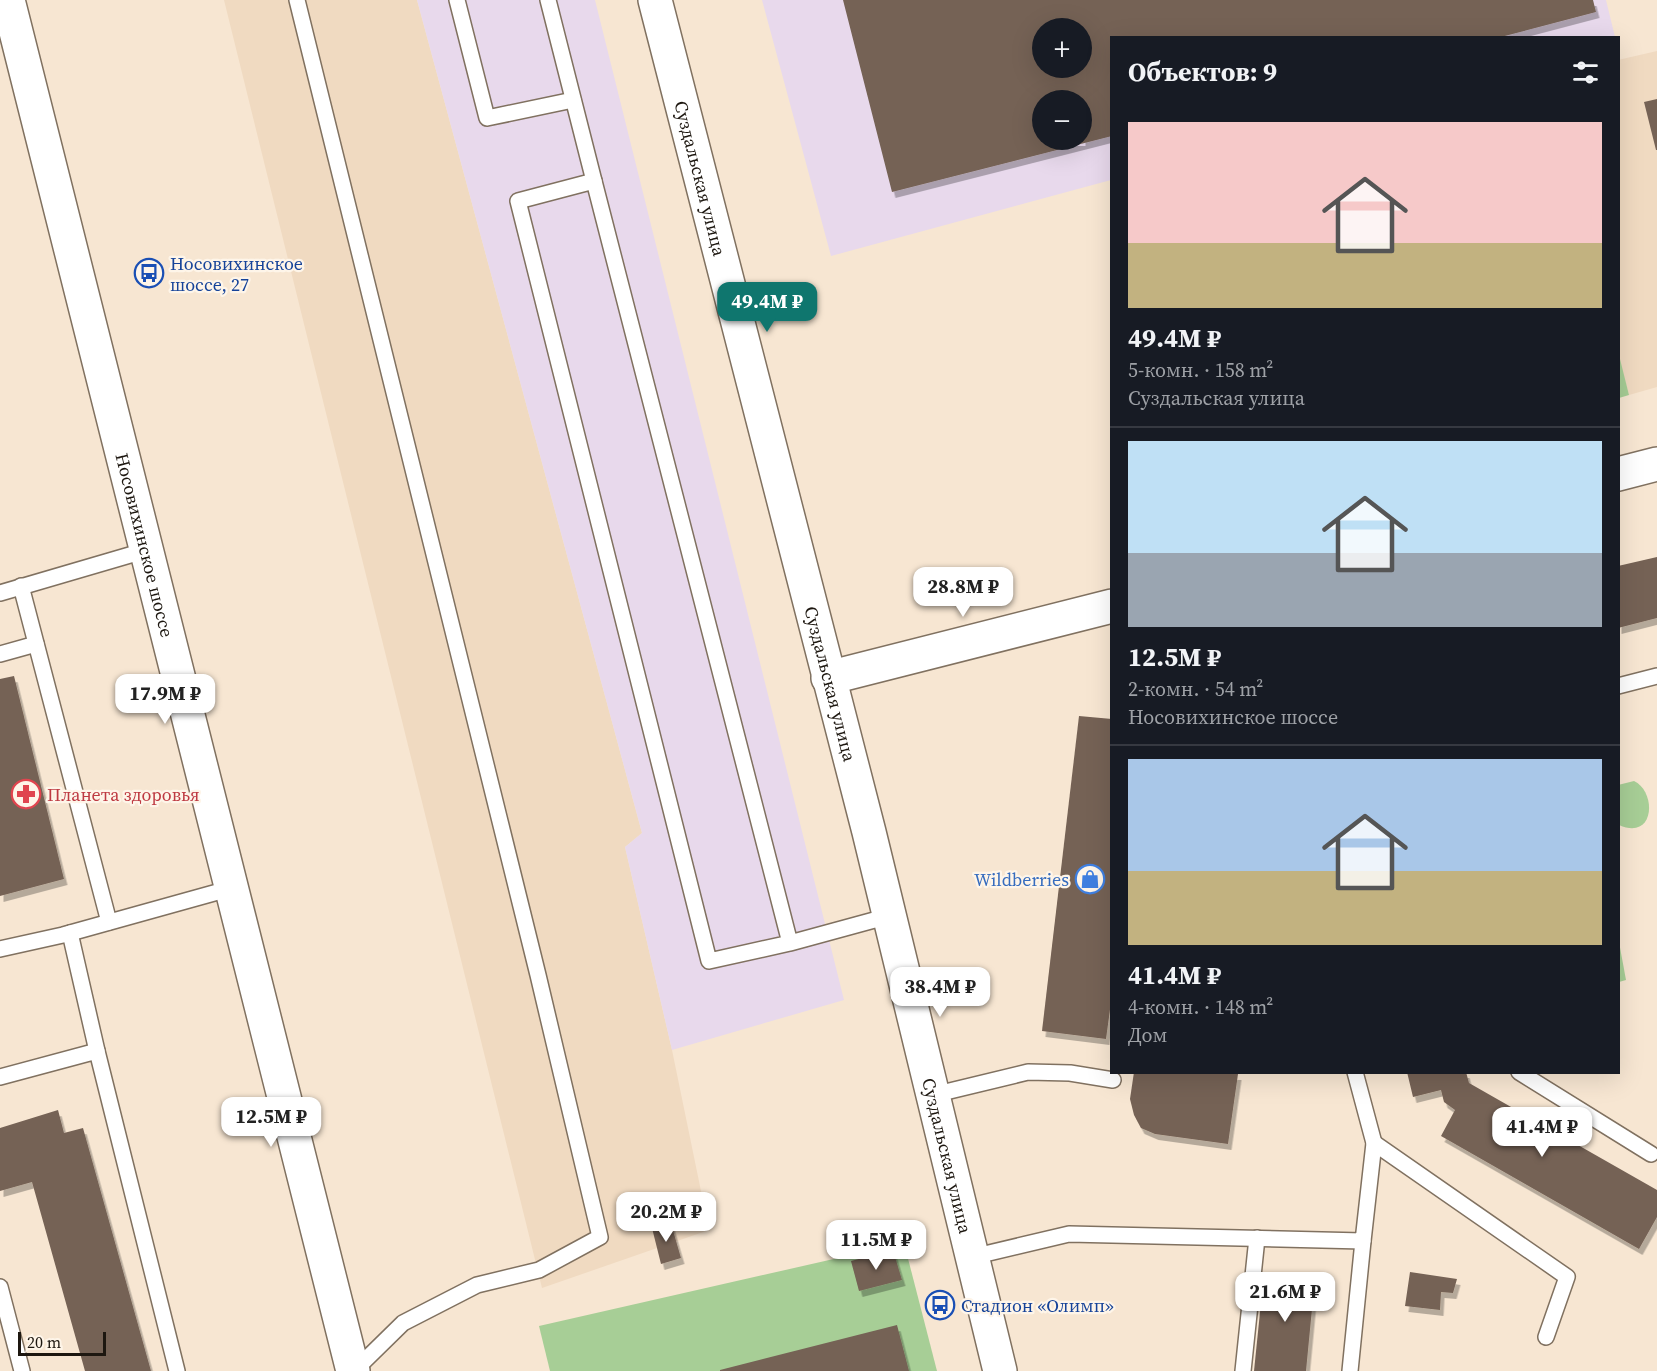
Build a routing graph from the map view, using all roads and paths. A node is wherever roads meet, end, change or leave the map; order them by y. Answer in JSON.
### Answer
{"nodes":[{"id":1,"x":8,"y":0,"type":"edge"},
{"id":2,"x":297,"y":0,"type":"edge"},
{"id":3,"x":457,"y":0,"type":"edge"},
{"id":4,"x":548,"y":0,"type":"edge"},
{"id":5,"x":655,"y":0,"type":"edge"},
{"id":6,"x":573,"y":99,"type":"junction"},
{"id":7,"x":594,"y":181,"type":"junction"},
{"id":8,"x":1657,"y":464,"type":"edge"},
{"id":9,"x":1620,"y":473,"type":"edge"},
{"id":10,"x":147,"y":550,"type":"junction"},
{"id":11,"x":21,"y":586,"type":"junction"},
{"id":12,"x":0,"y":593,"type":"edge"},
{"id":13,"x":1110,"y":607,"type":"edge"},
{"id":14,"x":36,"y":644,"type":"junction"},
{"id":15,"x":0,"y":654,"type":"edge"},
{"id":16,"x":1657,"y":676,"type":"edge"},
{"id":17,"x":828,"y":678,"type":"junction"},
{"id":18,"x":1620,"y":685,"type":"edge"},
{"id":19,"x":232,"y":888,"type":"junction"},
{"id":20,"x":889,"y":916,"type":"junction"},
{"id":21,"x":110,"y":922,"type":"junction"},
{"id":22,"x":70,"y":933,"type":"junction"},
{"id":23,"x":790,"y":943,"type":"junction"},
{"id":24,"x":0,"y":949,"type":"edge"},
{"id":25,"x":97,"y":1051,"type":"junction"},
{"id":26,"x":1356,"y":1074,"type":"edge"},
{"id":27,"x":1522,"y":1074,"type":"edge"},
{"id":28,"x":0,"y":1077,"type":"edge"},
{"id":29,"x":1113,"y":1080,"type":"dead end"},
{"id":30,"x":933,"y":1095,"type":"junction"},
{"id":31,"x":1374,"y":1143,"type":"junction"},
{"id":32,"x":1651,"y":1154,"type":"dead end"},
{"id":33,"x":1257,"y":1238,"type":"junction"},
{"id":34,"x":1363,"y":1241,"type":"junction"},
{"id":35,"x":972,"y":1257,"type":"junction"},
{"id":36,"x":0,"y":1287,"type":"edge"},
{"id":37,"x":1546,"y":1337,"type":"dead end"},
{"id":38,"x":22,"y":1371,"type":"edge"},
{"id":39,"x":177,"y":1371,"type":"edge"},
{"id":40,"x":353,"y":1371,"type":"edge"},
{"id":41,"x":1000,"y":1371,"type":"edge"},
{"id":42,"x":1243,"y":1371,"type":"edge"},
{"id":43,"x":1350,"y":1371,"type":"edge"}],
"edges":[{"from":1,"to":10,"type":"street","name":"Носовихинское шоссе"},
{"from":2,"to":40,"type":"lane"},
{"from":3,"to":6,"type":"lane"},
{"from":4,"to":6,"type":"lane"},
{"from":5,"to":17,"type":"street","name":"Суздальская улица"},
{"from":6,"to":7,"type":"lane"},
{"from":7,"to":23,"type":"lane"},
{"from":7,"to":23,"type":"lane"},
{"from":8,"to":9,"type":"street"},
{"from":10,"to":11,"type":"lane"},
{"from":10,"to":19,"type":"street","name":"Носовихинское шоссе"},
{"from":11,"to":12,"type":"lane"},
{"from":11,"to":14,"type":"lane"},
{"from":13,"to":17,"type":"street"},
{"from":14,"to":15,"type":"lane"},
{"from":14,"to":21,"type":"lane"},
{"from":16,"to":18,"type":"lane"},
{"from":17,"to":20,"type":"street","name":"Суздальская улица"},
{"from":19,"to":21,"type":"lane"},
{"from":19,"to":40,"type":"street","name":"Носовихинское шоссе"},
{"from":20,"to":23,"type":"lane"},
{"from":20,"to":30,"type":"street","name":"Суздальская улица"},
{"from":21,"to":22,"type":"lane"},
{"from":22,"to":24,"type":"lane"},
{"from":22,"to":25,"type":"lane"},
{"from":25,"to":28,"type":"lane"},
{"from":25,"to":39,"type":"lane"},
{"from":26,"to":31,"type":"lane"},
{"from":27,"to":32,"type":"lane"},
{"from":29,"to":30,"type":"lane"},
{"from":30,"to":35,"type":"street","name":"Суздальская улица"},
{"from":31,"to":34,"type":"lane"},
{"from":31,"to":37,"type":"lane"},
{"from":33,"to":34,"type":"lane"},
{"from":33,"to":35,"type":"lane"},
{"from":33,"to":42,"type":"lane"},
{"from":34,"to":43,"type":"lane"},
{"from":35,"to":41,"type":"street","name":"Суздальская улица"},
{"from":36,"to":38,"type":"lane"}]}
